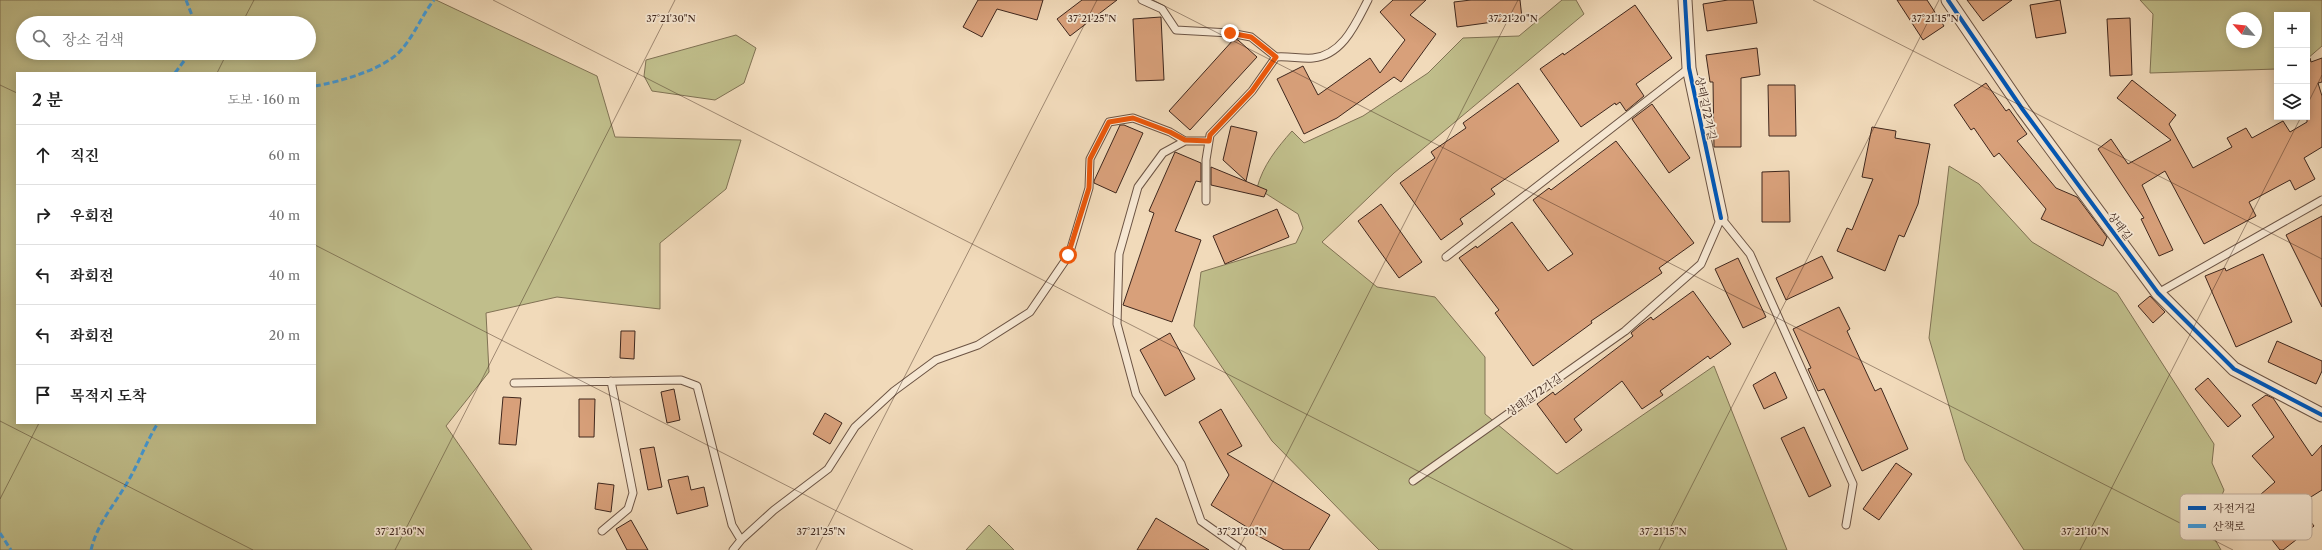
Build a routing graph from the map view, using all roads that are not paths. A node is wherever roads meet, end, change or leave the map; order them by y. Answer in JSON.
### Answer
{"nodes":[{"id":1,"x":1142,"y":0,"type":"edge"},
{"id":2,"x":1368,"y":0,"type":"edge"},
{"id":3,"x":1685,"y":0,"type":"edge"},
{"id":4,"x":1948,"y":0,"type":"edge"},
{"id":5,"x":1276,"y":57,"type":"junction"},
{"id":6,"x":1689,"y":68,"type":"junction"},
{"id":7,"x":1185,"y":140,"type":"junction"},
{"id":8,"x":1209,"y":141,"type":"junction"},
{"id":9,"x":2322,"y":200,"type":"edge"},
{"id":10,"x":1206,"y":201,"type":"dead end"},
{"id":11,"x":1721,"y":218,"type":"junction"},
{"id":12,"x":1446,"y":257,"type":"dead end"},
{"id":13,"x":2158,"y":293,"type":"junction"},
{"id":14,"x":611,"y":381,"type":"junction"},
{"id":15,"x":514,"y":383,"type":"dead end"},
{"id":16,"x":2322,"y":415,"type":"edge"},
{"id":17,"x":1413,"y":481,"type":"dead end"},
{"id":18,"x":1846,"y":525,"type":"dead end"},
{"id":19,"x":602,"y":532,"type":"dead end"},
{"id":20,"x":741,"y":540,"type":"junction"},
{"id":21,"x":733,"y":550,"type":"edge"},
{"id":22,"x":1242,"y":550,"type":"edge"}],
"edges":[{"from":1,"to":5,"type":"lane"},
{"from":2,"to":5,"type":"lane"},
{"from":3,"to":6,"type":"street","name":"상태길72가길"},
{"from":4,"to":13,"type":"street","name":"상태길"},
{"from":5,"to":8,"type":"lane"},
{"from":6,"to":11,"type":"street","name":"상태길72가길"},
{"from":6,"to":12,"type":"lane"},
{"from":7,"to":8,"type":"lane"},
{"from":7,"to":20,"type":"lane"},
{"from":7,"to":22,"type":"lane"},
{"from":8,"to":10,"type":"lane"},
{"from":9,"to":13,"type":"lane"},
{"from":11,"to":17,"type":"lane","name":"상태길72가길"},
{"from":11,"to":18,"type":"lane"},
{"from":13,"to":16,"type":"street","name":"상태길"},
{"from":14,"to":15,"type":"lane"},
{"from":14,"to":19,"type":"lane"},
{"from":14,"to":20,"type":"lane"},
{"from":20,"to":21,"type":"lane"}]}
